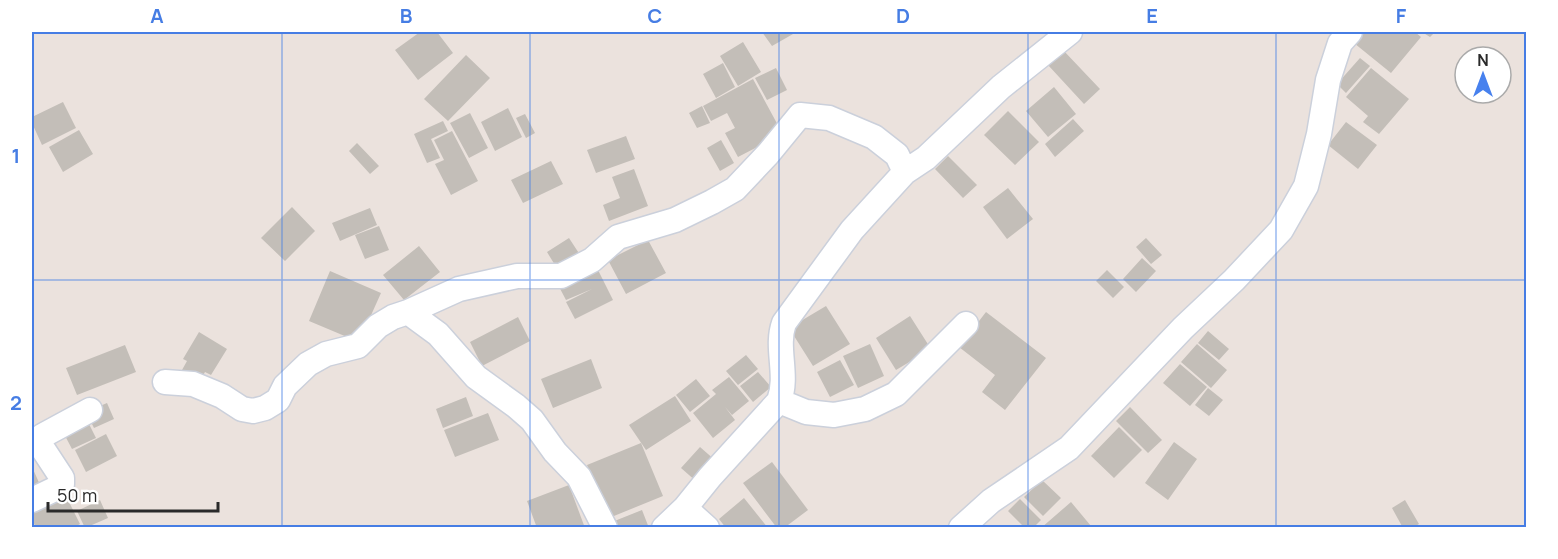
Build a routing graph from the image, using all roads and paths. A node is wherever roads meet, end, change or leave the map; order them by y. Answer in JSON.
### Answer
{"nodes":[{"id":1,"x":1070,"y":32,"type":"edge"},
{"id":2,"x":1350,"y":32,"type":"edge"},
{"id":3,"x":905,"y":172,"type":"junction"},
{"id":4,"x":408,"y":312,"type":"junction"},
{"id":5,"x":966,"y":324,"type":"dead end"},
{"id":6,"x":165,"y":382,"type":"dead end"},
{"id":7,"x":779,"y":401,"type":"junction"},
{"id":8,"x":90,"y":410,"type":"dead end"},
{"id":9,"x":32,"y":500,"type":"edge"},
{"id":10,"x":685,"y":508,"type":"junction"},
{"id":11,"x":605,"y":528,"type":"edge"},
{"id":12,"x":664,"y":528,"type":"edge"},
{"id":13,"x":707,"y":528,"type":"edge"},
{"id":14,"x":962,"y":528,"type":"edge"}],
"edges":[{"from":1,"to":3,"type":"street"},
{"from":2,"to":14,"type":"street"},
{"from":3,"to":4,"type":"street"},
{"from":3,"to":7,"type":"street"},
{"from":4,"to":6,"type":"street"},
{"from":4,"to":11,"type":"street"},
{"from":5,"to":7,"type":"street"},
{"from":7,"to":10,"type":"street"},
{"from":8,"to":9,"type":"street"},
{"from":10,"to":12,"type":"street"},
{"from":10,"to":13,"type":"street"}]}
